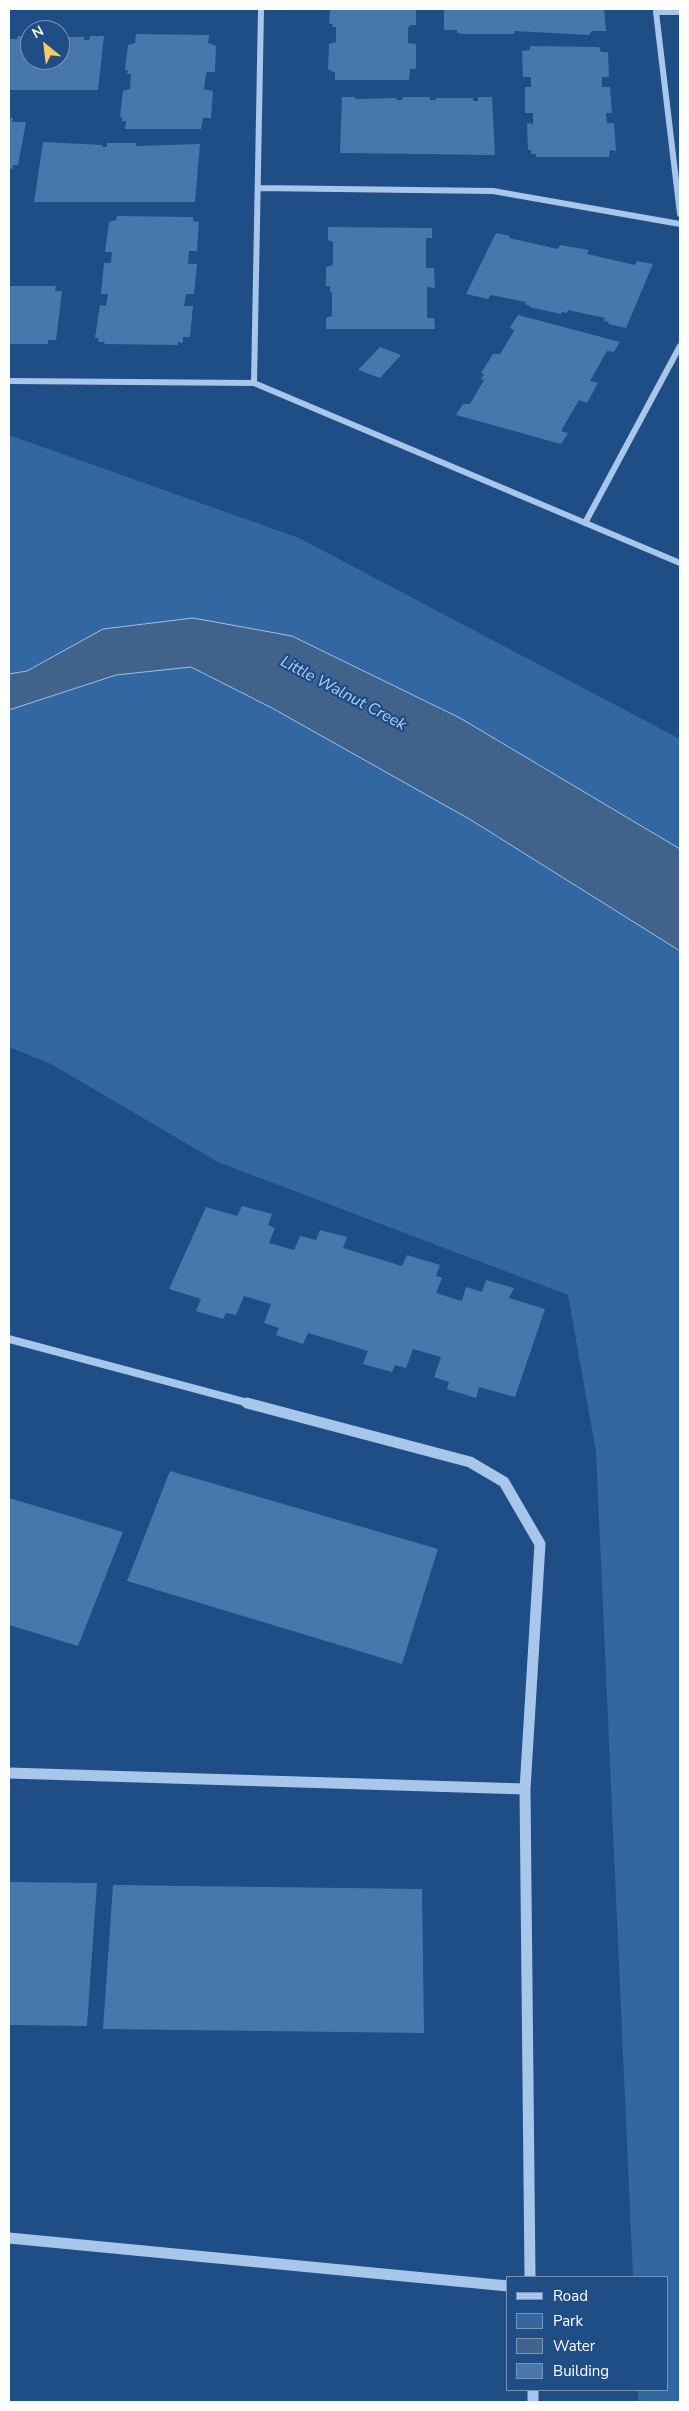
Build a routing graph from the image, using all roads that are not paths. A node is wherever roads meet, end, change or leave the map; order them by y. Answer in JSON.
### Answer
{"nodes":[{"id":1,"x":261,"y":9,"type":"edge"},
{"id":2,"x":680,"y":12,"type":"edge"},
{"id":3,"x":258,"y":188,"type":"junction"},
{"id":4,"x":680,"y":214,"type":"edge"},
{"id":5,"x":680,"y":224,"type":"edge"},
{"id":6,"x":680,"y":346,"type":"edge"},
{"id":7,"x":9,"y":381,"type":"edge"},
{"id":8,"x":254,"y":383,"type":"junction"},
{"id":9,"x":585,"y":523,"type":"junction"},
{"id":10,"x":680,"y":563,"type":"edge"},
{"id":11,"x":9,"y":1339,"type":"edge"},
{"id":12,"x":9,"y":1773,"type":"edge"},
{"id":13,"x":525,"y":1789,"type":"junction"},
{"id":14,"x":9,"y":2238,"type":"edge"},
{"id":15,"x":530,"y":2276,"type":"edge"},
{"id":16,"x":507,"y":2286,"type":"edge"}],
"edges":[{"from":1,"to":3,"type":"lane"},
{"from":2,"to":4,"type":"lane"},
{"from":3,"to":5,"type":"lane"},
{"from":3,"to":8,"type":"lane"},
{"from":6,"to":9,"type":"lane"},
{"from":7,"to":8,"type":"lane"},
{"from":8,"to":9,"type":"lane"},
{"from":9,"to":10,"type":"lane"},
{"from":11,"to":13,"type":"lane"},
{"from":12,"to":13,"type":"lane"},
{"from":13,"to":15,"type":"lane"},
{"from":14,"to":16,"type":"lane"}]}
